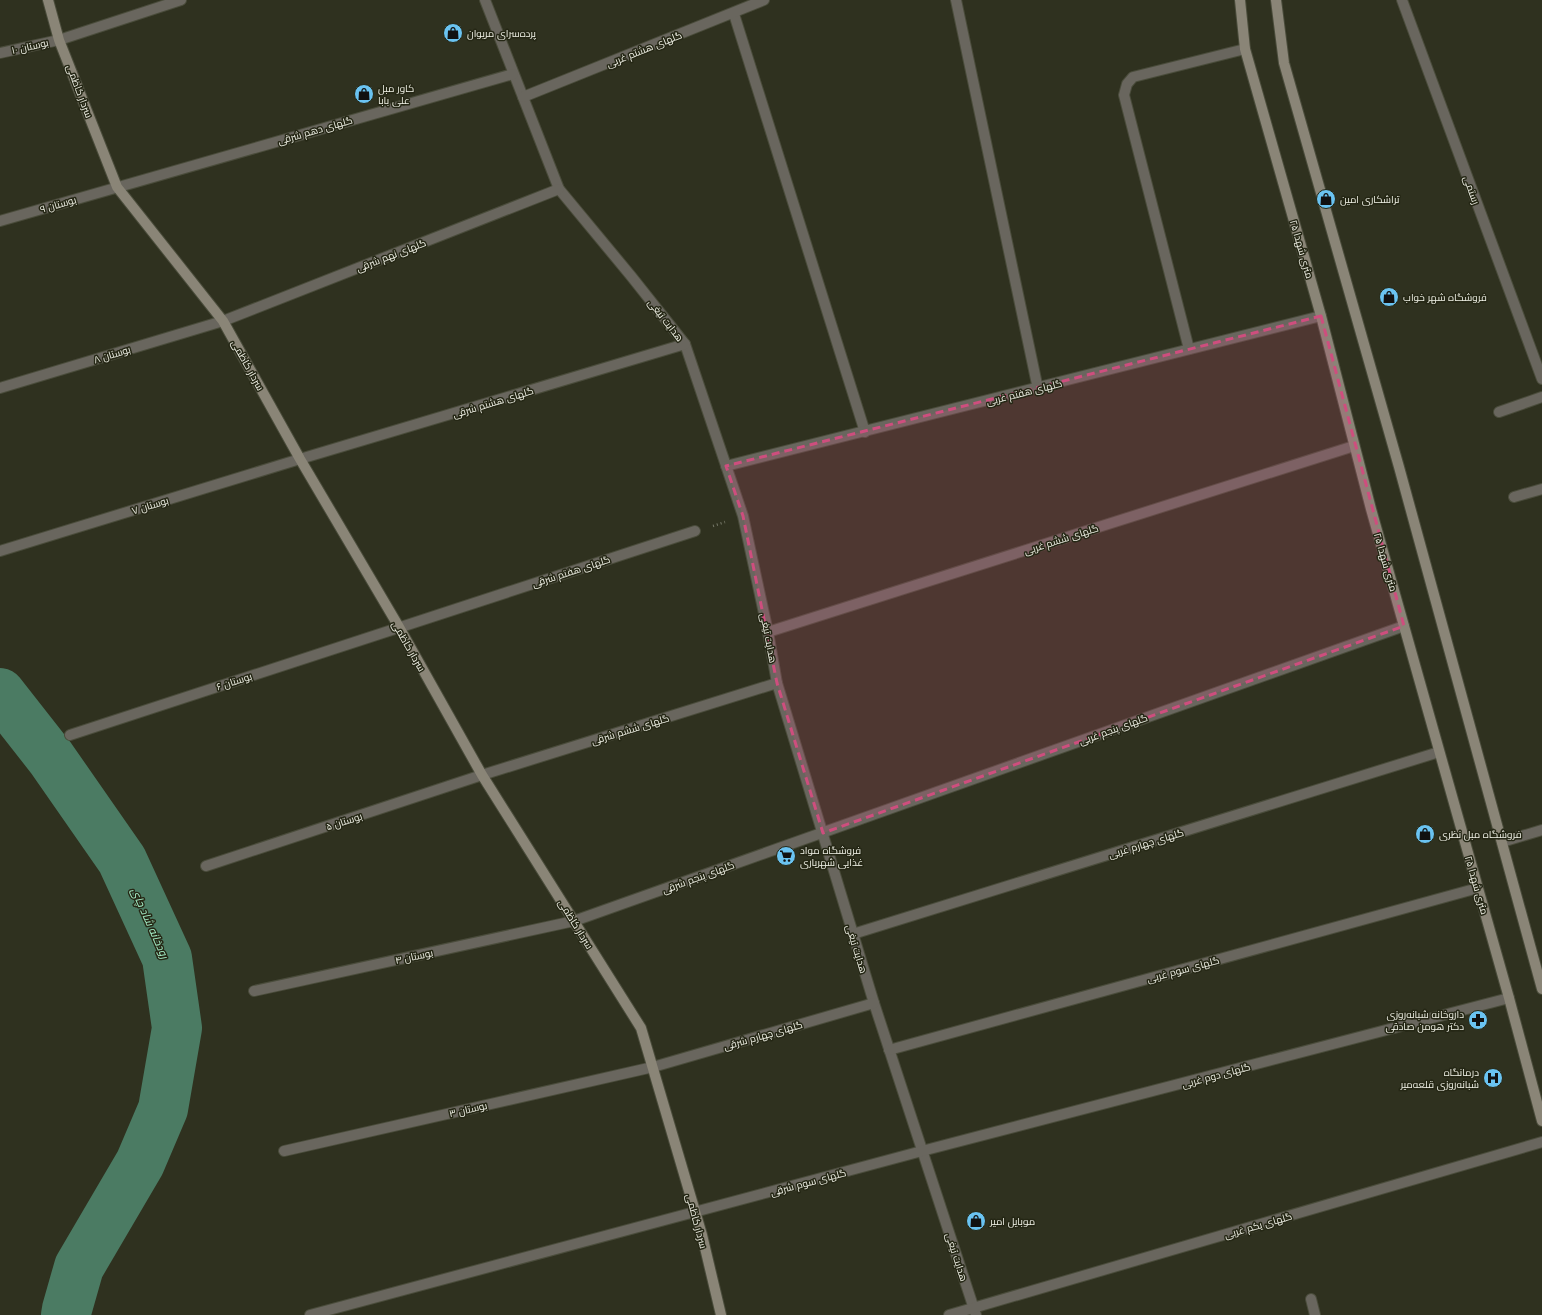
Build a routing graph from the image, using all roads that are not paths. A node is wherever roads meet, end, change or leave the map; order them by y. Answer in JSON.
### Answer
{"nodes":[{"id":1,"x":48,"y":0,"type":"edge"},
{"id":2,"x":181,"y":0,"type":"edge"},
{"id":3,"x":485,"y":0,"type":"edge"},
{"id":4,"x":764,"y":0,"type":"edge"},
{"id":5,"x":956,"y":0,"type":"edge"},
{"id":6,"x":1240,"y":0,"type":"edge"},
{"id":7,"x":1276,"y":0,"type":"edge"},
{"id":8,"x":1402,"y":0,"type":"edge"},
{"id":9,"x":734,"y":14,"type":"junction"},
{"id":10,"x":59,"y":40,"type":"junction"},
{"id":11,"x":1245,"y":49,"type":"junction"},
{"id":12,"x":0,"y":53,"type":"edge"},
{"id":13,"x":514,"y":74,"type":"junction"},
{"id":14,"x":523,"y":97,"type":"junction"},
{"id":15,"x":117,"y":187,"type":"junction"},
{"id":16,"x":559,"y":190,"type":"junction"},
{"id":17,"x":0,"y":221,"type":"edge"},
{"id":18,"x":1321,"y":316,"type":"junction"},
{"id":19,"x":223,"y":321,"type":"junction"},
{"id":20,"x":685,"y":344,"type":"junction"},
{"id":21,"x":1189,"y":349,"type":"junction"},
{"id":22,"x":1542,"y":379,"type":"edge"},
{"id":23,"x":0,"y":388,"type":"edge"},
{"id":24,"x":1038,"y":388,"type":"junction"},
{"id":25,"x":1542,"y":397,"type":"edge"},
{"id":26,"x":1499,"y":412,"type":"dead end"},
{"id":27,"x":865,"y":432,"type":"junction"},
{"id":28,"x":1354,"y":446,"type":"junction"},
{"id":29,"x":300,"y":459,"type":"junction"},
{"id":30,"x":726,"y":466,"type":"junction"},
{"id":31,"x":1542,"y":489,"type":"edge"},
{"id":32,"x":1514,"y":496,"type":"dead end"},
{"id":33,"x":695,"y":531,"type":"road end"},
{"id":34,"x":0,"y":551,"type":"edge"},
{"id":35,"x":1404,"y":626,"type":"junction"},
{"id":36,"x":399,"y":627,"type":"junction"},
{"id":37,"x":768,"y":632,"type":"junction"},
{"id":38,"x":778,"y":683,"type":"junction"},
{"id":39,"x":70,"y":735,"type":"dead end"},
{"id":40,"x":1439,"y":752,"type":"junction"},
{"id":41,"x":482,"y":775,"type":"junction"},
{"id":42,"x":1542,"y":830,"type":"edge"},
{"id":43,"x":823,"y":832,"type":"junction"},
{"id":44,"x":1502,"y":842,"type":"junction"},
{"id":45,"x":206,"y":866,"type":"dead end"},
{"id":46,"x":1478,"y":888,"type":"junction"},
{"id":47,"x":574,"y":921,"type":"junction"},
{"id":48,"x":853,"y":934,"type":"junction"},
{"id":49,"x":1542,"y":988,"type":"edge"},
{"id":50,"x":254,"y":991,"type":"dead end"},
{"id":51,"x":1509,"y":998,"type":"junction"},
{"id":52,"x":874,"y":1003,"type":"junction"},
{"id":53,"x":889,"y":1050,"type":"junction"},
{"id":54,"x":653,"y":1067,"type":"junction"},
{"id":55,"x":1542,"y":1121,"type":"edge"},
{"id":56,"x":1542,"y":1142,"type":"edge"},
{"id":57,"x":284,"y":1151,"type":"dead end"},
{"id":58,"x":922,"y":1151,"type":"junction"},
{"id":59,"x":695,"y":1212,"type":"junction"},
{"id":60,"x":1311,"y":1299,"type":"dead end"},
{"id":61,"x":975,"y":1312,"type":"edge"},
{"id":62,"x":310,"y":1315,"type":"edge"},
{"id":63,"x":721,"y":1315,"type":"edge"},
{"id":64,"x":949,"y":1315,"type":"edge"},
{"id":65,"x":1315,"y":1315,"type":"edge"}],
"edges":[{"from":1,"to":10,"type":"main road","name":"سردار کاظمی"},
{"from":2,"to":10,"type":"street","name":"بوستان ۱۰"},
{"from":3,"to":13,"type":"street","name":"هدایت تیغی"},
{"from":4,"to":9,"type":"street","name":"گلهای هشتم غربی"},
{"from":5,"to":24,"type":"street"},
{"from":6,"to":11,"type":"main road","name":"۲۵ متری شهدا"},
{"from":7,"to":44,"type":"main road"},
{"from":8,"to":22,"type":"street","name":"رستمی"},
{"from":9,"to":14,"type":"street","name":"گلهای هشتم غربی"},
{"from":9,"to":27,"type":"street"},
{"from":10,"to":12,"type":"street","name":"بوستان ۱۰"},
{"from":10,"to":15,"type":"main road","name":"سردار کاظمی"},
{"from":11,"to":18,"type":"main road","name":"۲۵ متری شهدا"},
{"from":11,"to":21,"type":"street"},
{"from":13,"to":14,"type":"street","name":"هدایت تیغی"},
{"from":13,"to":15,"type":"street","name":"گلهای دهم شرقی"},
{"from":14,"to":16,"type":"street","name":"هدایت تیغی"},
{"from":15,"to":17,"type":"street","name":"بوستان ۹"},
{"from":15,"to":19,"type":"main road","name":"سردار کاظمی"},
{"from":16,"to":19,"type":"street","name":"گلهای نهم شرقی"},
{"from":16,"to":20,"type":"street","name":"هدایت تیغی"},
{"from":18,"to":21,"type":"street","name":"گلهای هفتم غربی"},
{"from":18,"to":28,"type":"main road","name":"۲۵ متری شهدا"},
{"from":19,"to":23,"type":"street","name":"بوستان ۸"},
{"from":19,"to":29,"type":"main road","name":"سردار کاظمی"},
{"from":20,"to":29,"type":"street","name":"گلهای هشتم شرقی"},
{"from":20,"to":30,"type":"street","name":"هدایت تیغی"},
{"from":21,"to":24,"type":"street","name":"گلهای هفتم غربی"},
{"from":24,"to":27,"type":"street","name":"گلهای هفتم غربی"},
{"from":25,"to":26,"type":"street"},
{"from":27,"to":30,"type":"street","name":"گلهای هفتم غربی"},
{"from":28,"to":35,"type":"main road","name":"۲۵ متری شهدا"},
{"from":28,"to":37,"type":"street","name":"گلهای ششم غربی"},
{"from":29,"to":34,"type":"street","name":"بوستان ۷"},
{"from":29,"to":36,"type":"main road","name":"سردار کاظمی"},
{"from":30,"to":37,"type":"street","name":"هدایت تیغی"},
{"from":31,"to":32,"type":"street"},
{"from":33,"to":36,"type":"street","name":"گلهای هفتم شرقی"},
{"from":35,"to":40,"type":"main road","name":"۲۵ متری شهدا"},
{"from":35,"to":43,"type":"street","name":"گلهای پنجم غربی"},
{"from":36,"to":39,"type":"street","name":"بوستان ۶"},
{"from":36,"to":41,"type":"main road","name":"سردار کاظمی"},
{"from":37,"to":38,"type":"street","name":"هدایت تیغی"},
{"from":38,"to":41,"type":"street","name":"گلهای ششم شرقی"},
{"from":38,"to":43,"type":"street","name":"هدایت تیغی"},
{"from":40,"to":46,"type":"main road","name":"۲۵ متری شهدا"},
{"from":40,"to":48,"type":"street","name":"گلهای چهارم غربی"},
{"from":41,"to":45,"type":"street","name":"بوستان ۵"},
{"from":41,"to":47,"type":"main road","name":"سردار کاظمی"},
{"from":42,"to":44,"type":"street"},
{"from":43,"to":47,"type":"street","name":"گلهای پنجم شرقی"},
{"from":43,"to":48,"type":"street","name":"هدایت تیغی"},
{"from":44,"to":49,"type":"main road"},
{"from":46,"to":51,"type":"main road","name":"۲۵ متری شهدا"},
{"from":46,"to":53,"type":"street","name":"گلهای سوم غربی"},
{"from":47,"to":50,"type":"street","name":"بوستان ۴"},
{"from":47,"to":54,"type":"main road","name":"سردار کاظمی"},
{"from":48,"to":52,"type":"street","name":"هدایت تیغی"},
{"from":51,"to":55,"type":"main road","name":"۲۵ متری شهدا"},
{"from":51,"to":58,"type":"street","name":"گلهای دوم غربی"},
{"from":52,"to":53,"type":"street","name":"هدایت تیغی"},
{"from":52,"to":54,"type":"street","name":"گلهای چهارم شرقی"},
{"from":53,"to":58,"type":"street","name":"هدایت تیغی"},
{"from":54,"to":57,"type":"street","name":"بوستان ۳"},
{"from":54,"to":59,"type":"main road","name":"سردار کاظمی"},
{"from":56,"to":61,"type":"street","name":"گلهای یکم غربی"},
{"from":58,"to":59,"type":"street","name":"گلهای سوم شرقی"},
{"from":58,"to":61,"type":"street","name":"هدایت تیغی"},
{"from":59,"to":62,"type":"street","name":"گلهای سوم شرقی"},
{"from":59,"to":63,"type":"main road","name":"سردار کاظمی"},
{"from":60,"to":65,"type":"street"},
{"from":61,"to":64,"type":"street","name":"گلهای یکم غربی"}]}
